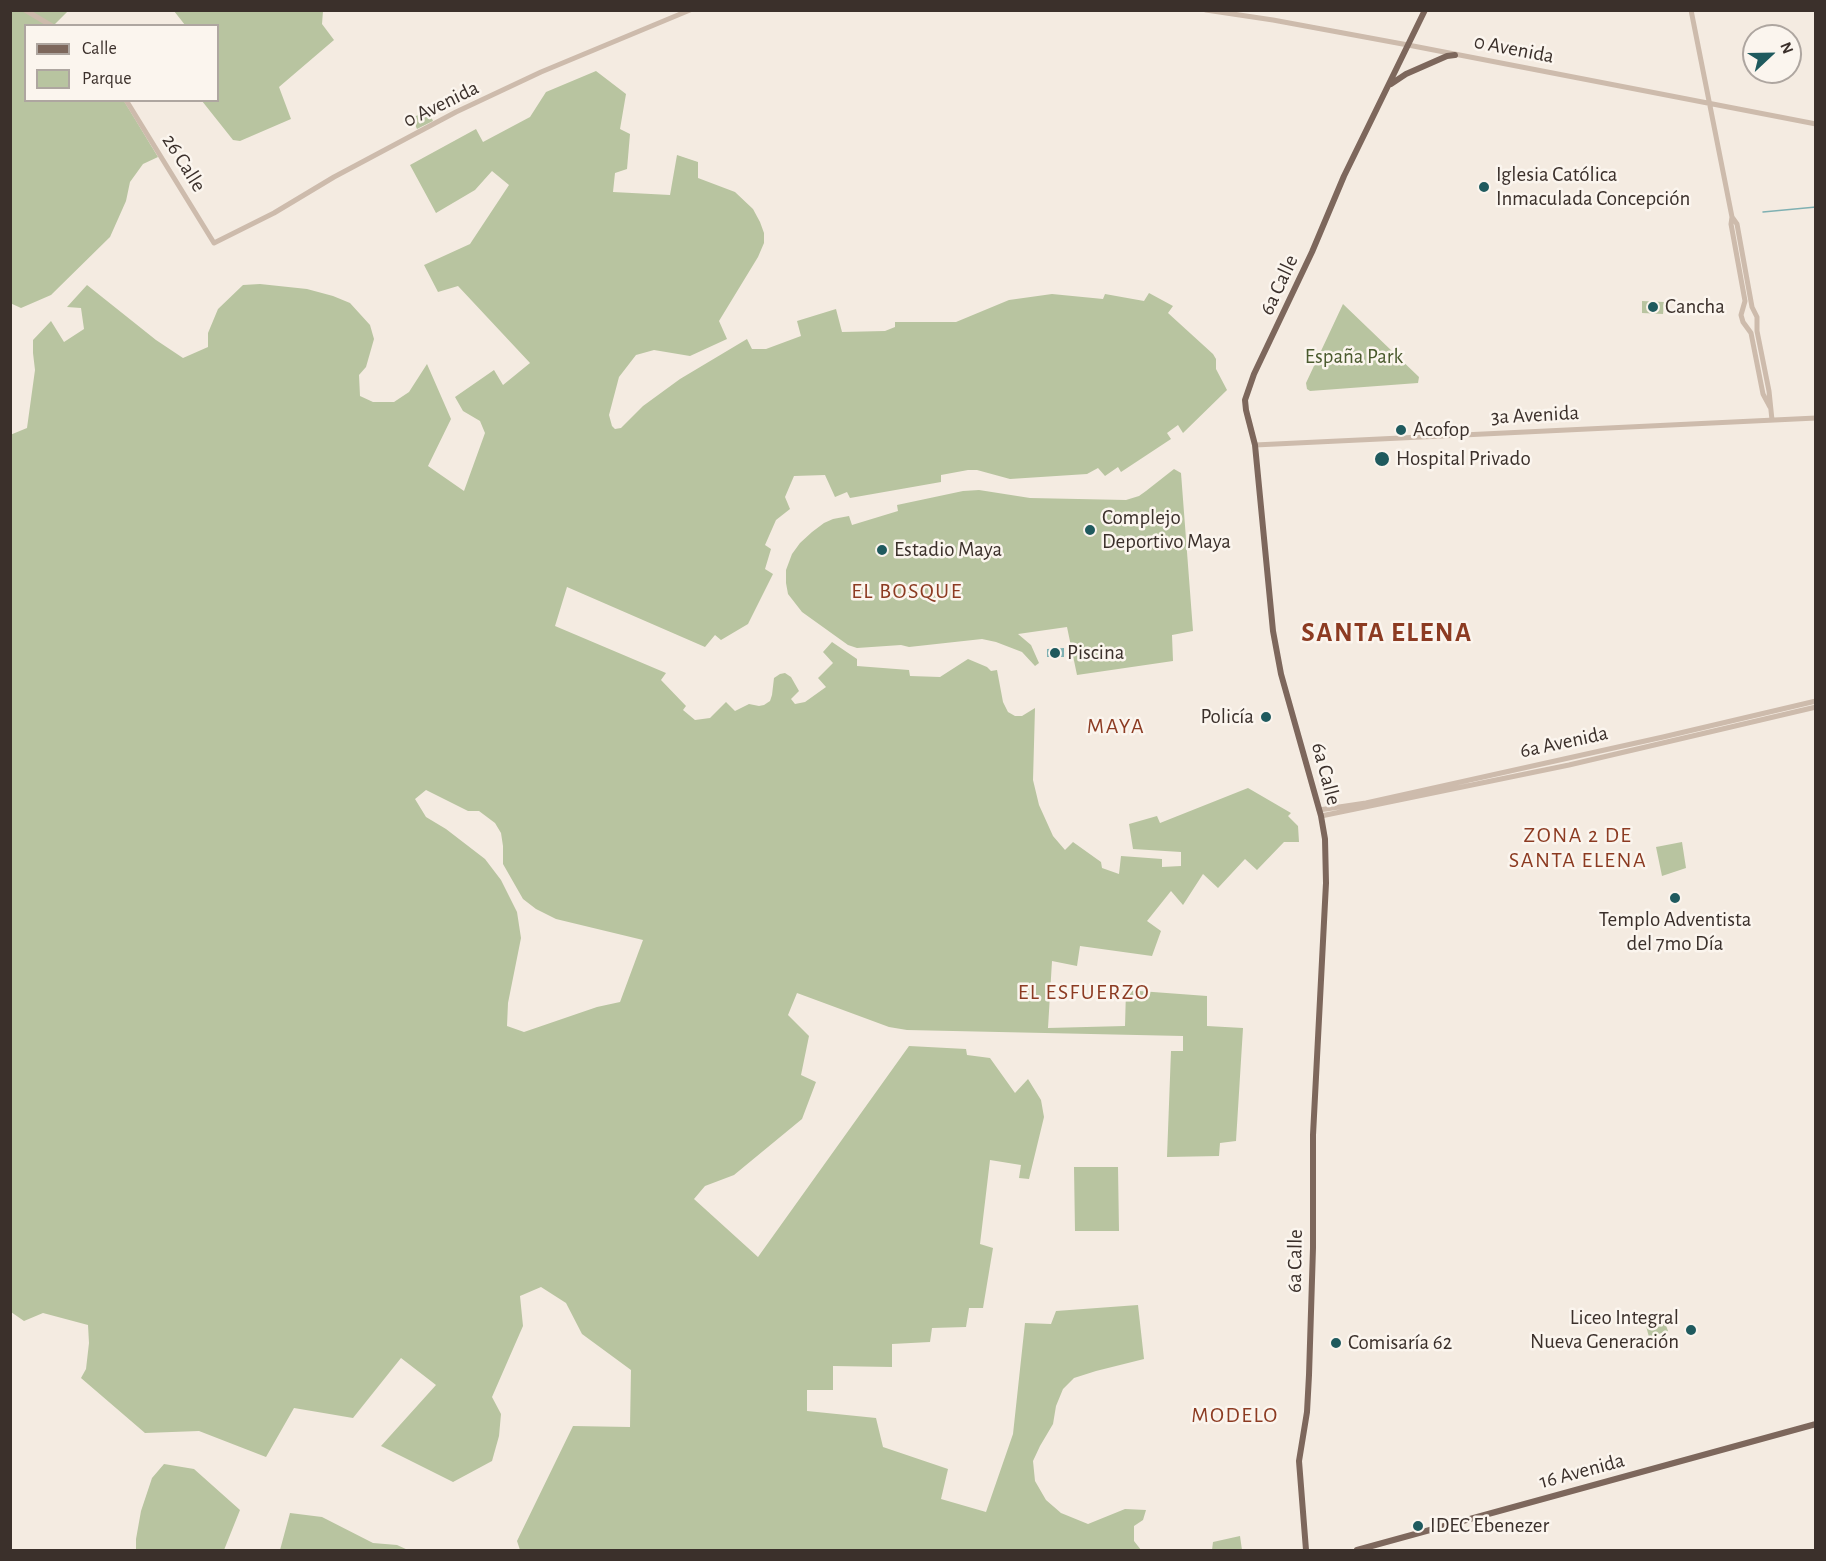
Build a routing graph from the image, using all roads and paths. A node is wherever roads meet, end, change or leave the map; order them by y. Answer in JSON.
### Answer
{"nodes":[{"id":1,"x":25,"y":10,"type":"edge"},
{"id":2,"x":690,"y":10,"type":"edge"},
{"id":3,"x":1206,"y":10,"type":"edge"},
{"id":4,"x":1425,"y":10,"type":"edge"},
{"id":5,"x":1691,"y":10,"type":"edge"},
{"id":6,"x":49,"y":24,"type":"edge"},
{"id":7,"x":1408,"y":45,"type":"junction"},
{"id":8,"x":1455,"y":55,"type":"junction"},
{"id":9,"x":1389,"y":85,"type":"junction"},
{"id":10,"x":127,"y":102,"type":"edge"},
{"id":11,"x":1710,"y":104,"type":"junction"},
{"id":12,"x":1815,"y":124,"type":"edge"},
{"id":13,"x":1732,"y":216,"type":"junction"},
{"id":14,"x":214,"y":243,"type":"joint"},
{"id":15,"x":1770,"y":407,"type":"junction"},
{"id":16,"x":1815,"y":418,"type":"edge"},
{"id":17,"x":1772,"y":420,"type":"junction"},
{"id":18,"x":1255,"y":445,"type":"junction"},
{"id":19,"x":1815,"y":701,"type":"edge"},
{"id":20,"x":1815,"y":707,"type":"edge"},
{"id":21,"x":1320,"y":813,"type":"junction"},
{"id":22,"x":1815,"y":1424,"type":"edge"},
{"id":23,"x":1306,"y":1551,"type":"edge"},
{"id":24,"x":1357,"y":1551,"type":"edge"}],
"edges":[{"from":1,"to":6,"type":"street"},
{"from":2,"to":14,"type":"street","name":"0 Avenida"},
{"from":3,"to":7,"type":"street","name":"0 Avenida"},
{"from":4,"to":7,"type":"main road","name":"6a Calle"},
{"from":5,"to":11,"type":"street"},
{"from":7,"to":8,"type":"street","name":"0 Avenida"},
{"from":7,"to":9,"type":"main road","name":"6a Calle"},
{"from":8,"to":9,"type":"main road"},
{"from":8,"to":11,"type":"street","name":"0 Avenida"},
{"from":9,"to":18,"type":"main road","name":"6a Calle"},
{"from":10,"to":14,"type":"street","name":"26 Calle"},
{"from":11,"to":12,"type":"street","name":"0 Avenida"},
{"from":11,"to":13,"type":"street"},
{"from":13,"to":15,"type":"street"},
{"from":13,"to":15,"type":"street"},
{"from":15,"to":17,"type":"street"},
{"from":16,"to":17,"type":"street","name":"3a Avenida"},
{"from":17,"to":18,"type":"street","name":"3a Avenida"},
{"from":18,"to":21,"type":"main road","name":"6a Calle"},
{"from":19,"to":21,"type":"street","name":"6a Avenida"},
{"from":20,"to":21,"type":"street","name":"6a Avenida"},
{"from":21,"to":23,"type":"main road","name":"6a Calle"},
{"from":22,"to":24,"type":"main road","name":"16 Avenida"}]}
